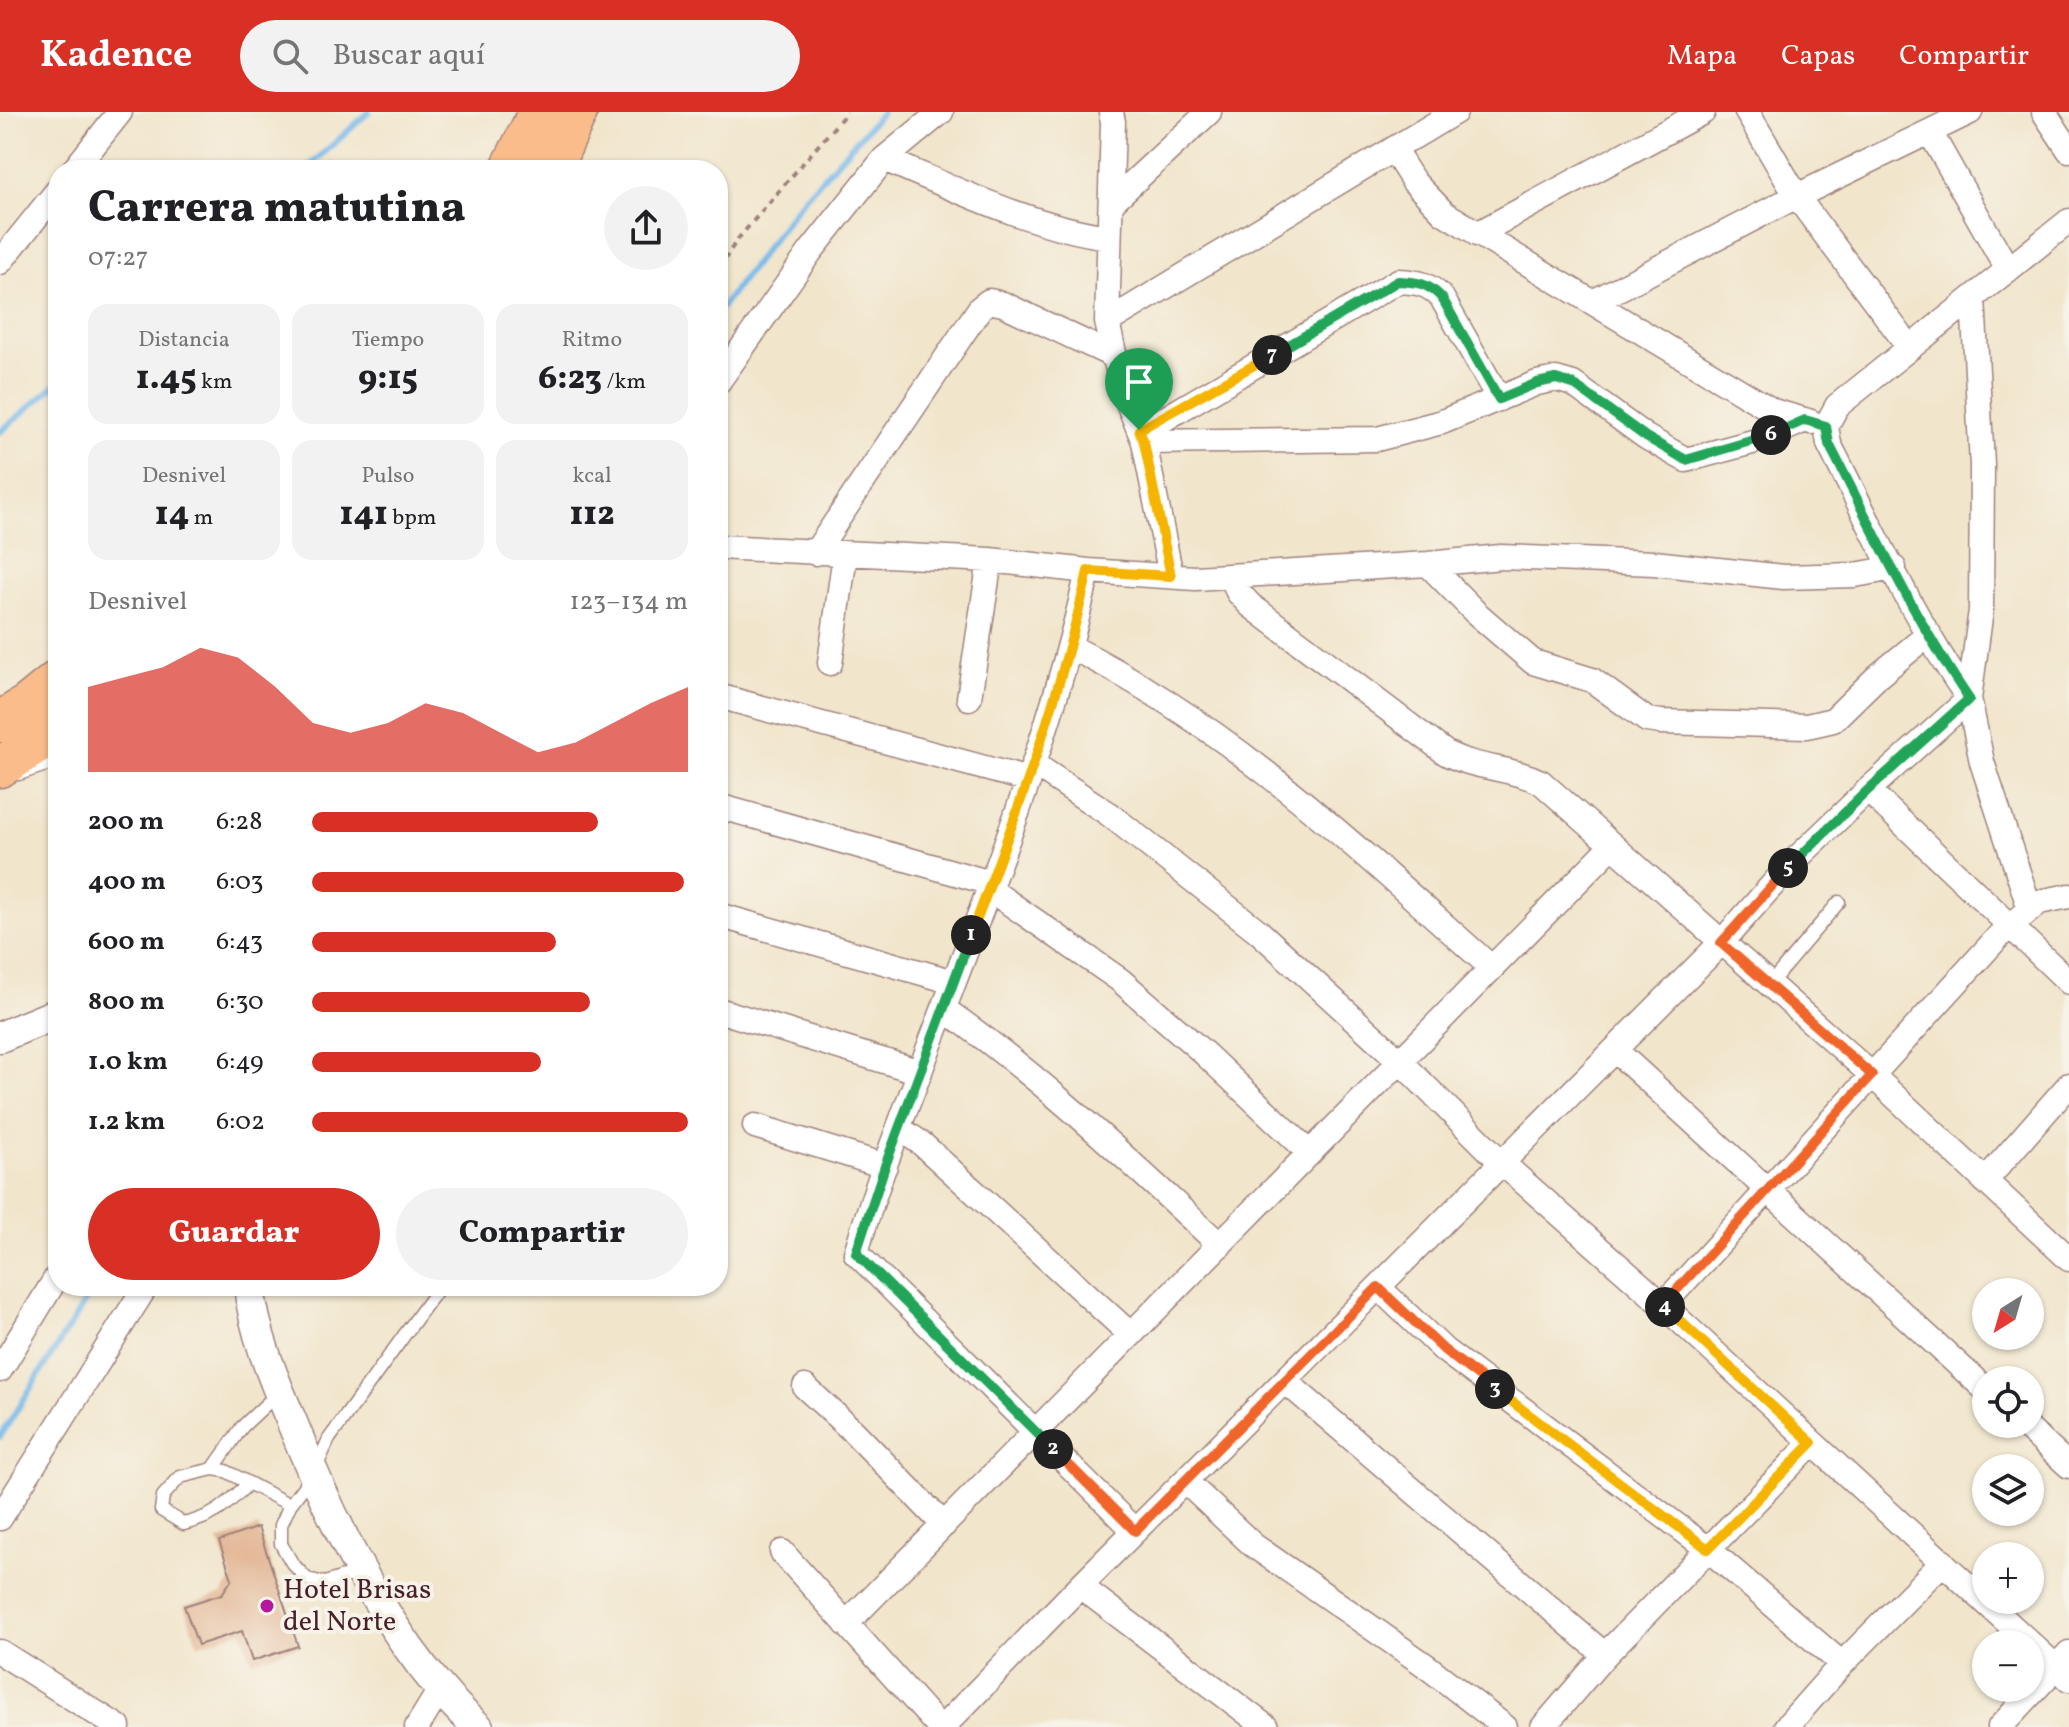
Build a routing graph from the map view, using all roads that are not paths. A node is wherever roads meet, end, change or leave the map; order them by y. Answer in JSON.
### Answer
{"nodes":[{"id":1,"x":120,"y":112,"type":"edge"},
{"id":2,"x":539,"y":112,"type":"edge"},
{"id":3,"x":577,"y":112,"type":"edge"},
{"id":4,"x":941,"y":112,"type":"edge"},
{"id":5,"x":1111,"y":112,"type":"edge"},
{"id":6,"x":1209,"y":112,"type":"edge"},
{"id":7,"x":1455,"y":112,"type":"edge"},
{"id":8,"x":1703,"y":112,"type":"edge"},
{"id":9,"x":1747,"y":112,"type":"edge"},
{"id":10,"x":1970,"y":112,"type":"edge"},
{"id":11,"x":2044,"y":112,"type":"edge"},
{"id":12,"x":1930,"y":132,"type":"junction"},
{"id":13,"x":1393,"y":149,"type":"junction"},
{"id":14,"x":2069,"y":150,"type":"edge"},
{"id":15,"x":884,"y":159,"type":"junction"},
{"id":16,"x":82,"y":160,"type":"edge"},
{"id":17,"x":515,"y":160,"type":"edge"},
{"id":18,"x":555,"y":160,"type":"edge"},
{"id":19,"x":1797,"y":197,"type":"junction"},
{"id":20,"x":48,"y":202,"type":"edge"},
{"id":21,"x":1111,"y":203,"type":"junction"},
{"id":22,"x":2069,"y":221,"type":"edge"},
{"id":23,"x":1477,"y":234,"type":"junction"},
{"id":24,"x":1109,"y":237,"type":"junction"},
{"id":25,"x":0,"y":262,"type":"edge"},
{"id":26,"x":2008,"y":270,"type":"junction"},
{"id":27,"x":1973,"y":298,"type":"junction"},
{"id":28,"x":1593,"y":302,"type":"junction"},
{"id":29,"x":1107,"y":322,"type":"junction"},
{"id":30,"x":1910,"y":348,"type":"junction"},
{"id":31,"x":1114,"y":356,"type":"junction"},
{"id":32,"x":728,"y":368,"type":"edge"},
{"id":33,"x":1499,"y":399,"type":"junction"},
{"id":34,"x":1815,"y":423,"type":"junction"},
{"id":35,"x":1142,"y":436,"type":"junction"},
{"id":36,"x":728,"y":548,"type":"edge"},
{"id":37,"x":815,"y":553,"type":"junction"},
{"id":38,"x":845,"y":554,"type":"junction"},
{"id":39,"x":990,"y":560,"type":"junction"},
{"id":40,"x":1428,"y":564,"type":"junction"},
{"id":41,"x":1894,"y":568,"type":"junction"},
{"id":42,"x":1088,"y":571,"type":"junction"},
{"id":43,"x":1171,"y":576,"type":"junction"},
{"id":44,"x":1232,"y":577,"type":"junction"},
{"id":45,"x":1929,"y":634,"type":"junction"},
{"id":46,"x":1071,"y":647,"type":"junction"},
{"id":47,"x":830,"y":663,"type":"dead end"},
{"id":48,"x":48,"y":688,"type":"edge"},
{"id":49,"x":728,"y":698,"type":"edge"},
{"id":50,"x":969,"y":698,"type":"dead end"},
{"id":51,"x":1969,"y":699,"type":"junction"},
{"id":52,"x":0,"y":722,"type":"edge"},
{"id":53,"x":48,"y":737,"type":"edge"},
{"id":54,"x":48,"y":764,"type":"edge"},
{"id":55,"x":0,"y":767,"type":"edge"},
{"id":56,"x":1032,"y":772,"type":"junction"},
{"id":57,"x":0,"y":780,"type":"edge"},
{"id":58,"x":1868,"y":790,"type":"junction"},
{"id":59,"x":728,"y":809,"type":"edge"},
{"id":60,"x":1612,"y":846,"type":"junction"},
{"id":61,"x":990,"y":886,"type":"junction"},
{"id":62,"x":2069,"y":896,"type":"edge"},
{"id":63,"x":1839,"y":902,"type":"dead end"},
{"id":64,"x":2030,"y":909,"type":"junction"},
{"id":65,"x":728,"y":918,"type":"edge"},
{"id":66,"x":2010,"y":927,"type":"junction"},
{"id":67,"x":1721,"y":943,"type":"junction"},
{"id":68,"x":1492,"y":968,"type":"junction"},
{"id":69,"x":954,"y":982,"type":"junction"},
{"id":70,"x":2069,"y":982,"type":"edge"},
{"id":71,"x":1769,"y":985,"type":"junction"},
{"id":72,"x":944,"y":1009,"type":"junction"},
{"id":73,"x":728,"y":1013,"type":"edge"},
{"id":74,"x":48,"y":1017,"type":"edge"},
{"id":75,"x":0,"y":1037,"type":"edge"},
{"id":76,"x":1615,"y":1050,"type":"junction"},
{"id":77,"x":1400,"y":1061,"type":"junction"},
{"id":78,"x":920,"y":1072,"type":"junction"},
{"id":79,"x":1872,"y":1075,"type":"junction"},
{"id":80,"x":2069,"y":1085,"type":"edge"},
{"id":81,"x":755,"y":1126,"type":"dead end"},
{"id":82,"x":899,"y":1128,"type":"junction"},
{"id":83,"x":1310,"y":1153,"type":"junction"},
{"id":84,"x":1502,"y":1163,"type":"junction"},
{"id":85,"x":885,"y":1166,"type":"junction"},
{"id":86,"x":1985,"y":1181,"type":"junction"},
{"id":87,"x":1767,"y":1191,"type":"junction"},
{"id":88,"x":1220,"y":1245,"type":"junction"},
{"id":89,"x":2069,"y":1259,"type":"edge"},
{"id":90,"x":1378,"y":1287,"type":"junction"},
{"id":91,"x":48,"y":1291,"type":"edge"},
{"id":92,"x":140,"y":1296,"type":"edge"},
{"id":93,"x":250,"y":1296,"type":"edge"},
{"id":94,"x":433,"y":1296,"type":"edge"},
{"id":95,"x":1663,"y":1305,"type":"junction"},
{"id":96,"x":1131,"y":1335,"type":"junction"},
{"id":97,"x":0,"y":1370,"type":"edge"},
{"id":98,"x":1972,"y":1377,"type":"edge"},
{"id":99,"x":1285,"y":1381,"type":"junction"},
{"id":100,"x":805,"y":1387,"type":"dead end"},
{"id":101,"x":279,"y":1392,"type":"junction"},
{"id":102,"x":1036,"y":1432,"type":"junction"},
{"id":103,"x":2038,"y":1438,"type":"edge"},
{"id":104,"x":1812,"y":1443,"type":"junction"},
{"id":105,"x":2069,"y":1466,"type":"edge"},
{"id":106,"x":213,"y":1469,"type":"junction"},
{"id":107,"x":313,"y":1474,"type":"junction"},
{"id":108,"x":1185,"y":1481,"type":"junction"},
{"id":109,"x":248,"y":1484,"type":"junction"},
{"id":110,"x":290,"y":1505,"type":"junction"},
{"id":111,"x":0,"y":1518,"type":"edge"},
{"id":112,"x":944,"y":1525,"type":"junction"},
{"id":113,"x":1135,"y":1531,"type":"junction"},
{"id":114,"x":1708,"y":1549,"type":"junction"},
{"id":115,"x":782,"y":1552,"type":"dead end"},
{"id":116,"x":1943,"y":1562,"type":"junction"},
{"id":117,"x":363,"y":1571,"type":"junction"},
{"id":118,"x":1080,"y":1586,"type":"junction"},
{"id":119,"x":846,"y":1624,"type":"junction"},
{"id":120,"x":0,"y":1652,"type":"edge"},
{"id":121,"x":1605,"y":1655,"type":"junction"},
{"id":122,"x":1842,"y":1664,"type":"junction"},
{"id":123,"x":2065,"y":1667,"type":"edge"},
{"id":124,"x":441,"y":1688,"type":"junction"},
{"id":125,"x":118,"y":1727,"type":"edge"},
{"id":126,"x":417,"y":1727,"type":"edge"},
{"id":127,"x":478,"y":1727,"type":"edge"},
{"id":128,"x":941,"y":1727,"type":"edge"},
{"id":129,"x":1266,"y":1727,"type":"edge"},
{"id":130,"x":1505,"y":1727,"type":"edge"},
{"id":131,"x":1543,"y":1727,"type":"edge"},
{"id":132,"x":1786,"y":1727,"type":"edge"},
{"id":133,"x":2000,"y":1727,"type":"edge"}],
"edges":[{"from":1,"to":16,"type":"street"},
{"from":2,"to":17,"type":"highway"},
{"from":3,"to":18,"type":"highway"},
{"from":4,"to":15,"type":"street"},
{"from":5,"to":21,"type":"street"},
{"from":6,"to":21,"type":"street"},
{"from":7,"to":13,"type":"street"},
{"from":8,"to":23,"type":"street"},
{"from":9,"to":19,"type":"street"},
{"from":10,"to":12,"type":"street"},
{"from":11,"to":14,"type":"street"},
{"from":12,"to":19,"type":"street"},
{"from":12,"to":26,"type":"street"},
{"from":13,"to":23,"type":"street"},
{"from":13,"to":29,"type":"street"},
{"from":15,"to":24,"type":"street"},
{"from":15,"to":32,"type":"street"},
{"from":19,"to":28,"type":"street"},
{"from":19,"to":30,"type":"street"},
{"from":20,"to":25,"type":"street"},
{"from":21,"to":24,"type":"street"},
{"from":22,"to":26,"type":"street"},
{"from":23,"to":28,"type":"street"},
{"from":24,"to":29,"type":"street"},
{"from":26,"to":27,"type":"street"},
{"from":27,"to":30,"type":"street"},
{"from":27,"to":51,"type":"street"},
{"from":28,"to":34,"type":"street"},
{"from":29,"to":31,"type":"street"},
{"from":30,"to":34,"type":"street"},
{"from":31,"to":35,"type":"street"},
{"from":31,"to":37,"type":"street"},
{"from":33,"to":34,"type":"street"},
{"from":33,"to":35,"type":"street"},
{"from":33,"to":35,"type":"street"},
{"from":34,"to":41,"type":"street"},
{"from":35,"to":43,"type":"street"},
{"from":36,"to":37,"type":"street"},
{"from":37,"to":38,"type":"street"},
{"from":38,"to":39,"type":"street"},
{"from":38,"to":47,"type":"street"},
{"from":39,"to":42,"type":"street"},
{"from":39,"to":50,"type":"street"},
{"from":40,"to":41,"type":"street"},
{"from":40,"to":44,"type":"street"},
{"from":40,"to":45,"type":"street"},
{"from":41,"to":45,"type":"street"},
{"from":42,"to":43,"type":"street"},
{"from":42,"to":46,"type":"street"},
{"from":43,"to":44,"type":"street"},
{"from":44,"to":60,"type":"street"},
{"from":45,"to":51,"type":"street"},
{"from":46,"to":56,"type":"street"},
{"from":46,"to":68,"type":"street"},
{"from":48,"to":52,"type":"highway"},
{"from":49,"to":56,"type":"street"},
{"from":51,"to":58,"type":"street"},
{"from":51,"to":64,"type":"street"},
{"from":53,"to":55,"type":"highway"},
{"from":54,"to":57,"type":"lane"},
{"from":56,"to":61,"type":"street"},
{"from":56,"to":77,"type":"street"},
{"from":58,"to":66,"type":"street"},
{"from":58,"to":67,"type":"street"},
{"from":59,"to":61,"type":"street"},
{"from":60,"to":67,"type":"street"},
{"from":60,"to":68,"type":"street"},
{"from":61,"to":69,"type":"street"},
{"from":61,"to":83,"type":"street"},
{"from":62,"to":64,"type":"street"},
{"from":63,"to":71,"type":"lane"},
{"from":64,"to":66,"type":"street"},
{"from":65,"to":69,"type":"street"},
{"from":66,"to":70,"type":"street"},
{"from":66,"to":79,"type":"street"},
{"from":67,"to":71,"type":"street"},
{"from":67,"to":76,"type":"street"},
{"from":68,"to":77,"type":"street"},
{"from":69,"to":72,"type":"street"},
{"from":71,"to":79,"type":"street"},
{"from":72,"to":78,"type":"street"},
{"from":72,"to":88,"type":"street"},
{"from":73,"to":78,"type":"street"},
{"from":74,"to":75,"type":"street"},
{"from":76,"to":84,"type":"street"},
{"from":76,"to":87,"type":"street"},
{"from":77,"to":83,"type":"street"},
{"from":77,"to":84,"type":"street"},
{"from":78,"to":82,"type":"street"},
{"from":79,"to":86,"type":"street"},
{"from":79,"to":87,"type":"street"},
{"from":80,"to":86,"type":"street"},
{"from":81,"to":85,"type":"street"},
{"from":82,"to":85,"type":"street"},
{"from":82,"to":96,"type":"street"},
{"from":83,"to":88,"type":"street"},
{"from":84,"to":90,"type":"street"},
{"from":84,"to":95,"type":"street"},
{"from":85,"to":102,"type":"street"},
{"from":86,"to":89,"type":"street"},
{"from":87,"to":95,"type":"street"},
{"from":87,"to":98,"type":"street"},
{"from":88,"to":96,"type":"street"},
{"from":90,"to":99,"type":"street"},
{"from":90,"to":114,"type":"street"},
{"from":91,"to":97,"type":"street"},
{"from":92,"to":111,"type":"street"},
{"from":93,"to":101,"type":"street"},
{"from":94,"to":107,"type":"lane"},
{"from":95,"to":104,"type":"street"},
{"from":96,"to":102,"type":"street"},
{"from":99,"to":108,"type":"street"},
{"from":99,"to":121,"type":"street"},
{"from":100,"to":112,"type":"street"},
{"from":101,"to":106,"type":"lane"},
{"from":101,"to":107,"type":"street"},
{"from":102,"to":112,"type":"street"},
{"from":102,"to":113,"type":"street"},
{"from":103,"to":105,"type":"street"},
{"from":104,"to":114,"type":"street"},
{"from":104,"to":116,"type":"street"},
{"from":106,"to":109,"type":"lane"},
{"from":106,"to":109,"type":"lane"},
{"from":107,"to":110,"type":"lane"},
{"from":107,"to":117,"type":"street"},
{"from":108,"to":113,"type":"street"},
{"from":108,"to":130,"type":"street"},
{"from":109,"to":110,"type":"lane"},
{"from":110,"to":117,"type":"lane"},
{"from":112,"to":119,"type":"street"},
{"from":113,"to":118,"type":"street"},
{"from":114,"to":121,"type":"street"},
{"from":114,"to":122,"type":"street"},
{"from":115,"to":119,"type":"street"},
{"from":116,"to":122,"type":"street"},
{"from":116,"to":123,"type":"street"},
{"from":117,"to":124,"type":"street"},
{"from":118,"to":128,"type":"street"},
{"from":118,"to":129,"type":"street"},
{"from":119,"to":128,"type":"street"},
{"from":120,"to":125,"type":"street"},
{"from":121,"to":131,"type":"street"},
{"from":122,"to":132,"type":"street"},
{"from":123,"to":133,"type":"street"},
{"from":124,"to":126,"type":"street"},
{"from":124,"to":127,"type":"street"}]}
